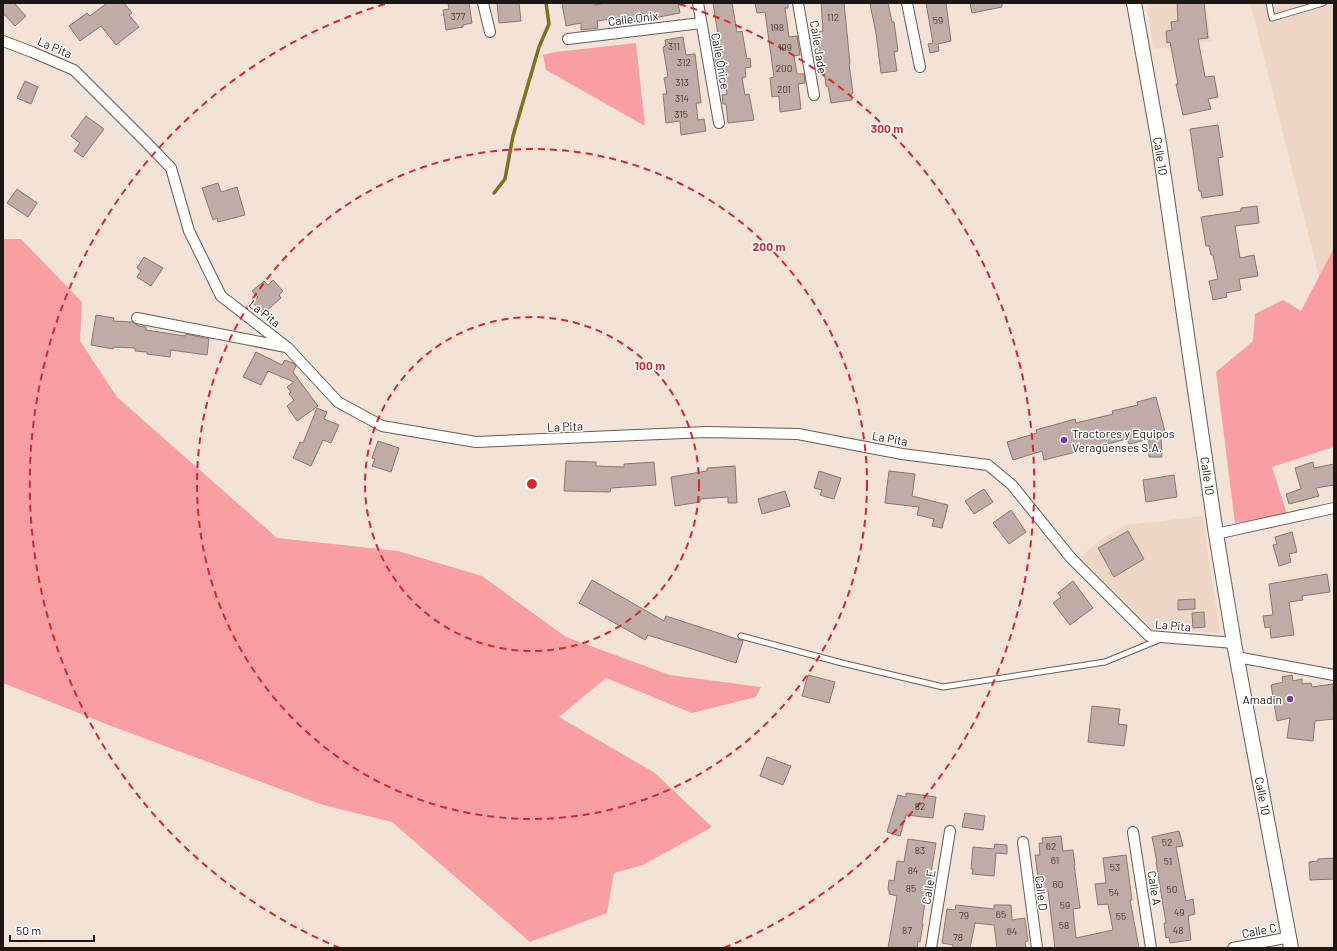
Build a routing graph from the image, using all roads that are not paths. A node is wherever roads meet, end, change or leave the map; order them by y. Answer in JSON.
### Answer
{"nodes":[{"id":1,"x":483,"y":3,"type":"edge"},
{"id":2,"x":698,"y":3,"type":"edge"},
{"id":3,"x":798,"y":3,"type":"edge"},
{"id":4,"x":907,"y":3,"type":"edge"},
{"id":5,"x":1134,"y":3,"type":"edge"},
{"id":6,"x":1269,"y":3,"type":"edge"},
{"id":7,"x":1323,"y":3,"type":"edge"},
{"id":8,"x":702,"y":23,"type":"junction"},
{"id":9,"x":490,"y":32,"type":"dead end"},
{"id":10,"x":568,"y":39,"type":"dead end"},
{"id":11,"x":3,"y":41,"type":"edge"},
{"id":12,"x":920,"y":67,"type":"dead end"},
{"id":13,"x":814,"y":95,"type":"dead end"},
{"id":14,"x":719,"y":123,"type":"dead end"},
{"id":15,"x":137,"y":318,"type":"dead end"},
{"id":16,"x":288,"y":348,"type":"junction"},
{"id":17,"x":1334,"y":508,"type":"edge"},
{"id":18,"x":1216,"y":534,"type":"junction"},
{"id":19,"x":741,"y":636,"type":"dead end"},
{"id":20,"x":1166,"y":638,"type":"junction"},
{"id":21,"x":1234,"y":643,"type":"junction"},
{"id":22,"x":1237,"y":657,"type":"junction"},
{"id":23,"x":1334,"y":675,"type":"edge"},
{"id":24,"x":950,"y":831,"type":"dead end"},
{"id":25,"x":1134,"y":832,"type":"dead end"},
{"id":26,"x":1023,"y":842,"type":"dead end"},
{"id":27,"x":1290,"y":942,"type":"edge"},
{"id":28,"x":931,"y":948,"type":"edge"},
{"id":29,"x":1036,"y":948,"type":"edge"},
{"id":30,"x":1151,"y":948,"type":"edge"},
{"id":31,"x":1233,"y":948,"type":"edge"}],
"edges":[{"from":1,"to":9,"type":"street"},
{"from":2,"to":8,"type":"street","name":"Calle Ónice"},
{"from":3,"to":13,"type":"street","name":"Calle Jade"},
{"from":4,"to":12,"type":"street"},
{"from":5,"to":18,"type":"main road","name":"Calle 10"},
{"from":6,"to":7,"type":"lane"},
{"from":8,"to":10,"type":"street","name":"Calle Onix"},
{"from":8,"to":14,"type":"street","name":"Calle Ónice"},
{"from":11,"to":16,"type":"street","name":"La Pita"},
{"from":15,"to":16,"type":"street"},
{"from":16,"to":20,"type":"street","name":"La Pita"},
{"from":17,"to":18,"type":"street"},
{"from":18,"to":21,"type":"main road","name":"Calle 10"},
{"from":19,"to":20,"type":"lane"},
{"from":20,"to":21,"type":"street","name":"La Pita"},
{"from":21,"to":22,"type":"main road","name":"Calle 10"},
{"from":22,"to":23,"type":"street"},
{"from":22,"to":27,"type":"main road","name":"Calle 10"},
{"from":24,"to":28,"type":"street","name":"Calle E"},
{"from":25,"to":30,"type":"street","name":"Calle A"},
{"from":26,"to":29,"type":"street","name":"Calle D"},
{"from":27,"to":31,"type":"street","name":"Calle C"}]}
